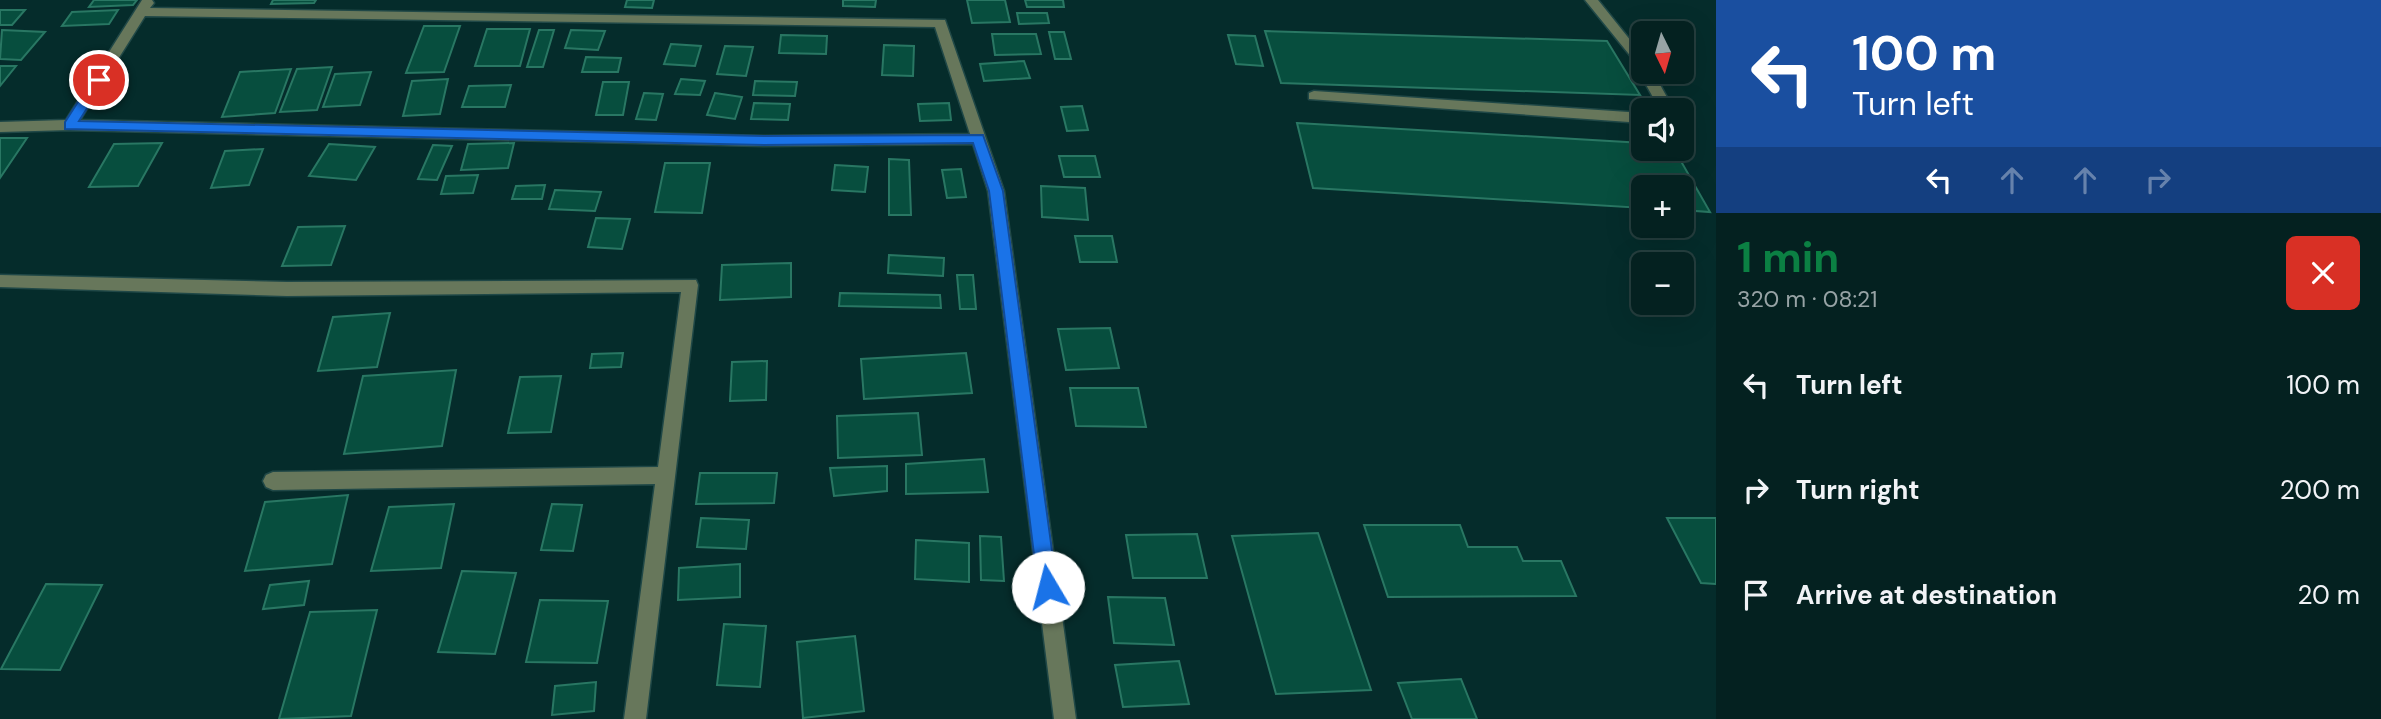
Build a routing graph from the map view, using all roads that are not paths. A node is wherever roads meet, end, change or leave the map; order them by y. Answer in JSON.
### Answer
{"nodes":[{"id":1,"x":1591,"y":0,"type":"edge"},
{"id":2,"x":145,"y":6,"type":"edge"},
{"id":3,"x":1631,"y":50,"type":"edge"},
{"id":4,"x":1314,"y":96,"type":"dead end"},
{"id":5,"x":1631,"y":117,"type":"edge"},
{"id":6,"x":70,"y":125,"type":"junction"},
{"id":7,"x":0,"y":127,"type":"edge"},
{"id":8,"x":978,"y":138,"type":"junction"},
{"id":9,"x":0,"y":281,"type":"edge"},
{"id":10,"x":666,"y":475,"type":"junction"},
{"id":11,"x":273,"y":481,"type":"dead end"},
{"id":12,"x":635,"y":719,"type":"edge"},
{"id":13,"x":1065,"y":719,"type":"edge"}],
"edges":[{"from":1,"to":3,"type":"street"},
{"from":2,"to":6,"type":"street"},
{"from":2,"to":8,"type":"street"},
{"from":4,"to":5,"type":"street"},
{"from":6,"to":7,"type":"street"},
{"from":6,"to":8,"type":"street"},
{"from":8,"to":13,"type":"street"},
{"from":9,"to":10,"type":"street"},
{"from":10,"to":11,"type":"street"},
{"from":10,"to":12,"type":"street"}]}
